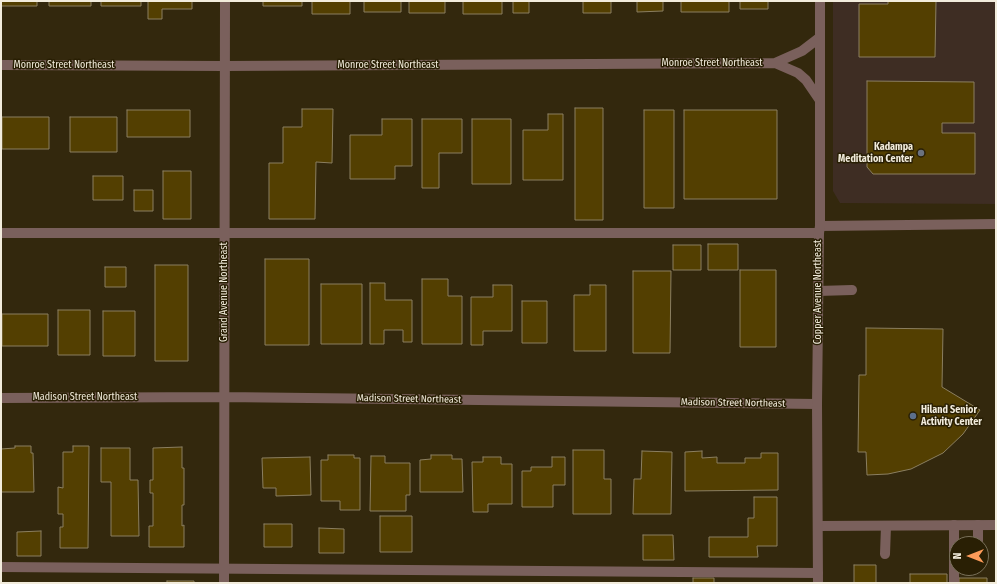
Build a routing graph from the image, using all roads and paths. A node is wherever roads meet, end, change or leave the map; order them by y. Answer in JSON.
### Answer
{"nodes":[{"id":1,"x":225,"y":1,"type":"edge"},
{"id":2,"x":820,"y":1,"type":"edge"},
{"id":3,"x":819,"y":38,"type":"junction"},
{"id":4,"x":775,"y":63,"type":"junction"},
{"id":5,"x":1,"y":65,"type":"edge"},
{"id":6,"x":225,"y":66,"type":"junction"},
{"id":7,"x":819,"y":99,"type":"junction"},
{"id":8,"x":996,"y":224,"type":"edge"},
{"id":9,"x":819,"y":229,"type":"junction"},
{"id":10,"x":1,"y":233,"type":"edge"},
{"id":11,"x":224,"y":233,"type":"junction"},
{"id":12,"x":852,"y":290,"type":"dead end"},
{"id":13,"x":818,"y":291,"type":"junction"},
{"id":14,"x":224,"y":397,"type":"junction"},
{"id":15,"x":1,"y":398,"type":"edge"},
{"id":16,"x":818,"y":404,"type":"junction"},
{"id":17,"x":954,"y":525,"type":"junction"},
{"id":18,"x":978,"y":525,"type":"junction"},
{"id":19,"x":996,"y":525,"type":"edge"},
{"id":20,"x":818,"y":526,"type":"junction"},
{"id":21,"x":886,"y":526,"type":"junction"},
{"id":22,"x":978,"y":536,"type":"edge"},
{"id":23,"x":885,"y":554,"type":"dead end"},
{"id":24,"x":1,"y":567,"type":"edge"},
{"id":25,"x":224,"y":568,"type":"junction"},
{"id":26,"x":818,"y":578,"type":"edge"},
{"id":27,"x":224,"y":583,"type":"edge"},
{"id":28,"x":954,"y":583,"type":"edge"}],
"edges":[{"from":1,"to":6,"type":"street","name":"Grand Avenue Northeast"},
{"from":2,"to":3,"type":"street","name":"Copper Avenue Northeast"},
{"from":3,"to":4,"type":"street","name":"Monroe Street Northeast"},
{"from":3,"to":7,"type":"street","name":"Copper Avenue Northeast"},
{"from":4,"to":6,"type":"street","name":"Monroe Street Northeast"},
{"from":4,"to":7,"type":"street","name":"Monroe Street Northeast"},
{"from":5,"to":6,"type":"street","name":"Monroe Street Northeast"},
{"from":6,"to":11,"type":"street","name":"Grand Avenue Northeast"},
{"from":7,"to":9,"type":"street","name":"Copper Avenue Northeast"},
{"from":8,"to":9,"type":"street"},
{"from":9,"to":11,"type":"street"},
{"from":9,"to":13,"type":"street","name":"Copper Avenue Northeast"},
{"from":10,"to":11,"type":"street"},
{"from":11,"to":14,"type":"street","name":"Grand Avenue Northeast"},
{"from":12,"to":13,"type":"street"},
{"from":13,"to":16,"type":"street","name":"Copper Avenue Northeast"},
{"from":14,"to":15,"type":"street","name":"Madison Street Northeast"},
{"from":14,"to":16,"type":"street","name":"Madison Street Northeast"},
{"from":14,"to":25,"type":"street","name":"Grand Avenue Northeast"},
{"from":16,"to":20,"type":"street","name":"Copper Avenue Northeast"},
{"from":17,"to":18,"type":"street"},
{"from":17,"to":21,"type":"street"},
{"from":17,"to":28,"type":"street"},
{"from":18,"to":19,"type":"street"},
{"from":18,"to":22,"type":"street"},
{"from":20,"to":21,"type":"street"},
{"from":20,"to":26,"type":"street","name":"Copper Avenue Northeast"},
{"from":21,"to":23,"type":"street"},
{"from":24,"to":25,"type":"street"},
{"from":25,"to":26,"type":"street"},
{"from":25,"to":27,"type":"street","name":"Grand Avenue Northeast"}]}
